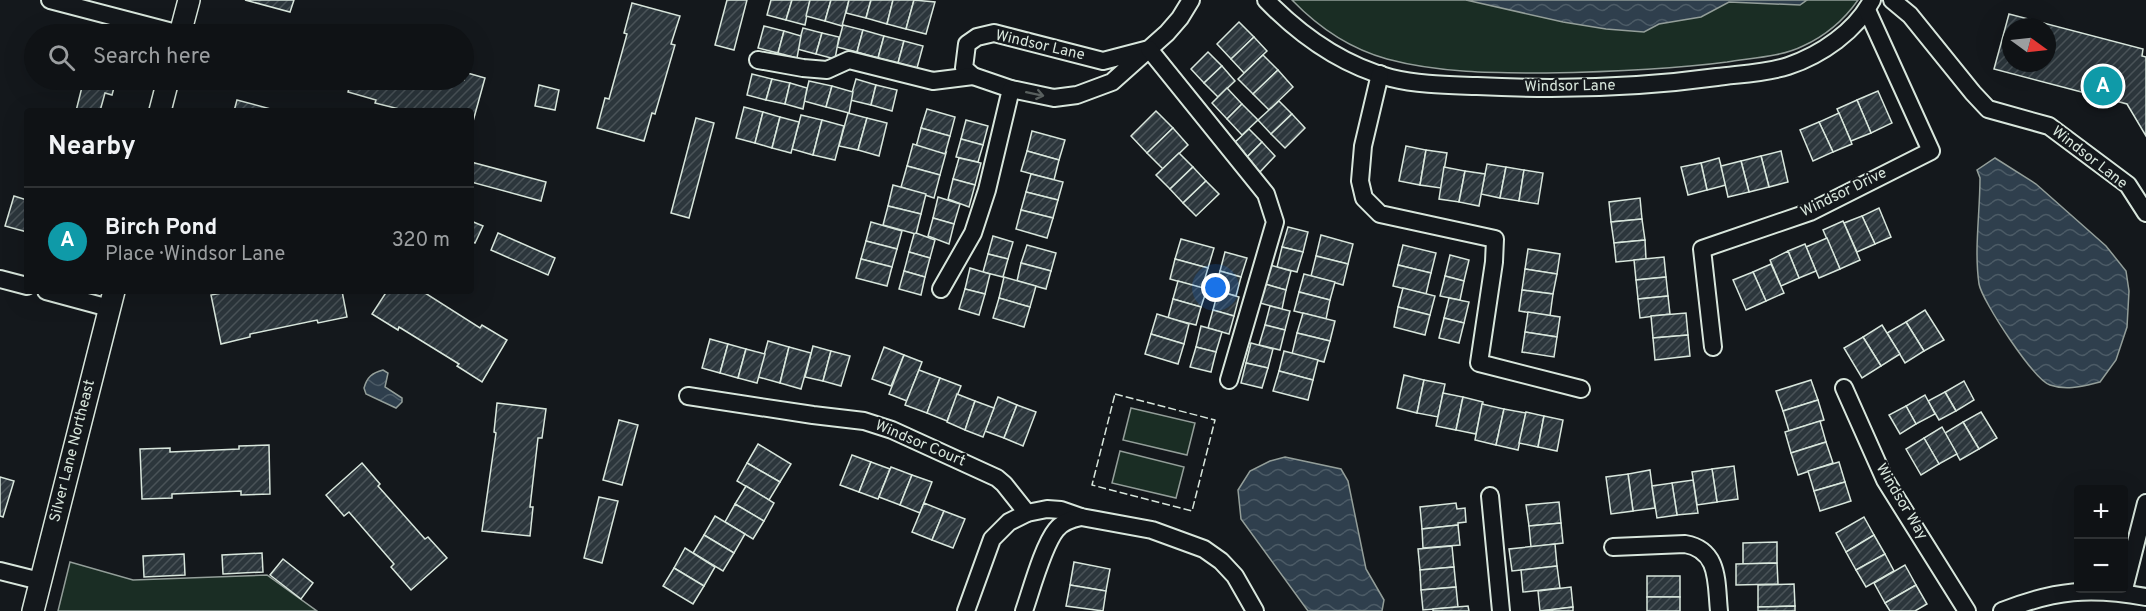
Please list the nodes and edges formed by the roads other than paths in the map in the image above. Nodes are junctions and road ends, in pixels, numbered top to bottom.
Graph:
1 (50, 0) edge
2 (189, 0) edge
3 (1191, 0) edge
4 (1266, 0) edge
5 (1892, 0) edge
6 (1869, 5) edge
7 (142, 24) edge
8 (183, 24) edge
9 (1149, 49) junction
10 (758, 60) dead end
11 (1380, 74) junction
12 (973, 76) junction
13 (1011, 89) junction
14 (165, 90) edge
15 (161, 108) edge
16 (2146, 213) edge
17 (0, 279) edge
18 (24, 285) edge
19 (941, 289) dead end
20 (70, 294) edge
21 (111, 299) edge
22 (1713, 347) dead end
23 (1229, 380) dead end
24 (1844, 388) dead end
25 (1581, 389) dead end
26 (688, 396) dead end
27 (1490, 496) dead end
28 (2146, 503) edge
29 (1027, 513) junction
30 (1081, 517) junction
31 (1613, 547) dead end
32 (0, 570) edge
33 (2128, 573) edge
34 (40, 581) junction
35 (2074, 591) edge
36 (2123, 593) edge
37 (2146, 597) edge
38 (33, 611) edge
39 (966, 611) edge
40 (1024, 611) edge
41 (1255, 611) edge
42 (1501, 611) edge
43 (1719, 611) edge
44 (1967, 611) edge
45 (2002, 611) edge

1 - 7 street
2 - 8 street
3 - 9 street
4 - 11 street, Windsor Lane
5 - 16 street, Windsor Lane
6 - 11 street, Windsor Lane
6 - 22 street, Windsor Drive
9 - 12 street, Windsor Lane
13 -> 9 street
9 - 23 street
10 - 12 street
11 - 25 street
12 - 13 street
13 - 19 street
14 - 15 street
17 - 18 street
20 - 21 street
21 - 34 street, Silver Lane Northeast
24 - 44 street, Windsor Way
26 - 29 street, Windsor Court
27 - 42 street
28 - 33 street
29 - 30 street
29 - 39 street
30 - 40 street
30 - 41 street
31 - 43 street
32 - 34 street
34 - 38 street, Silver Lane Northeast
35 - 45 street
36 - 37 street

